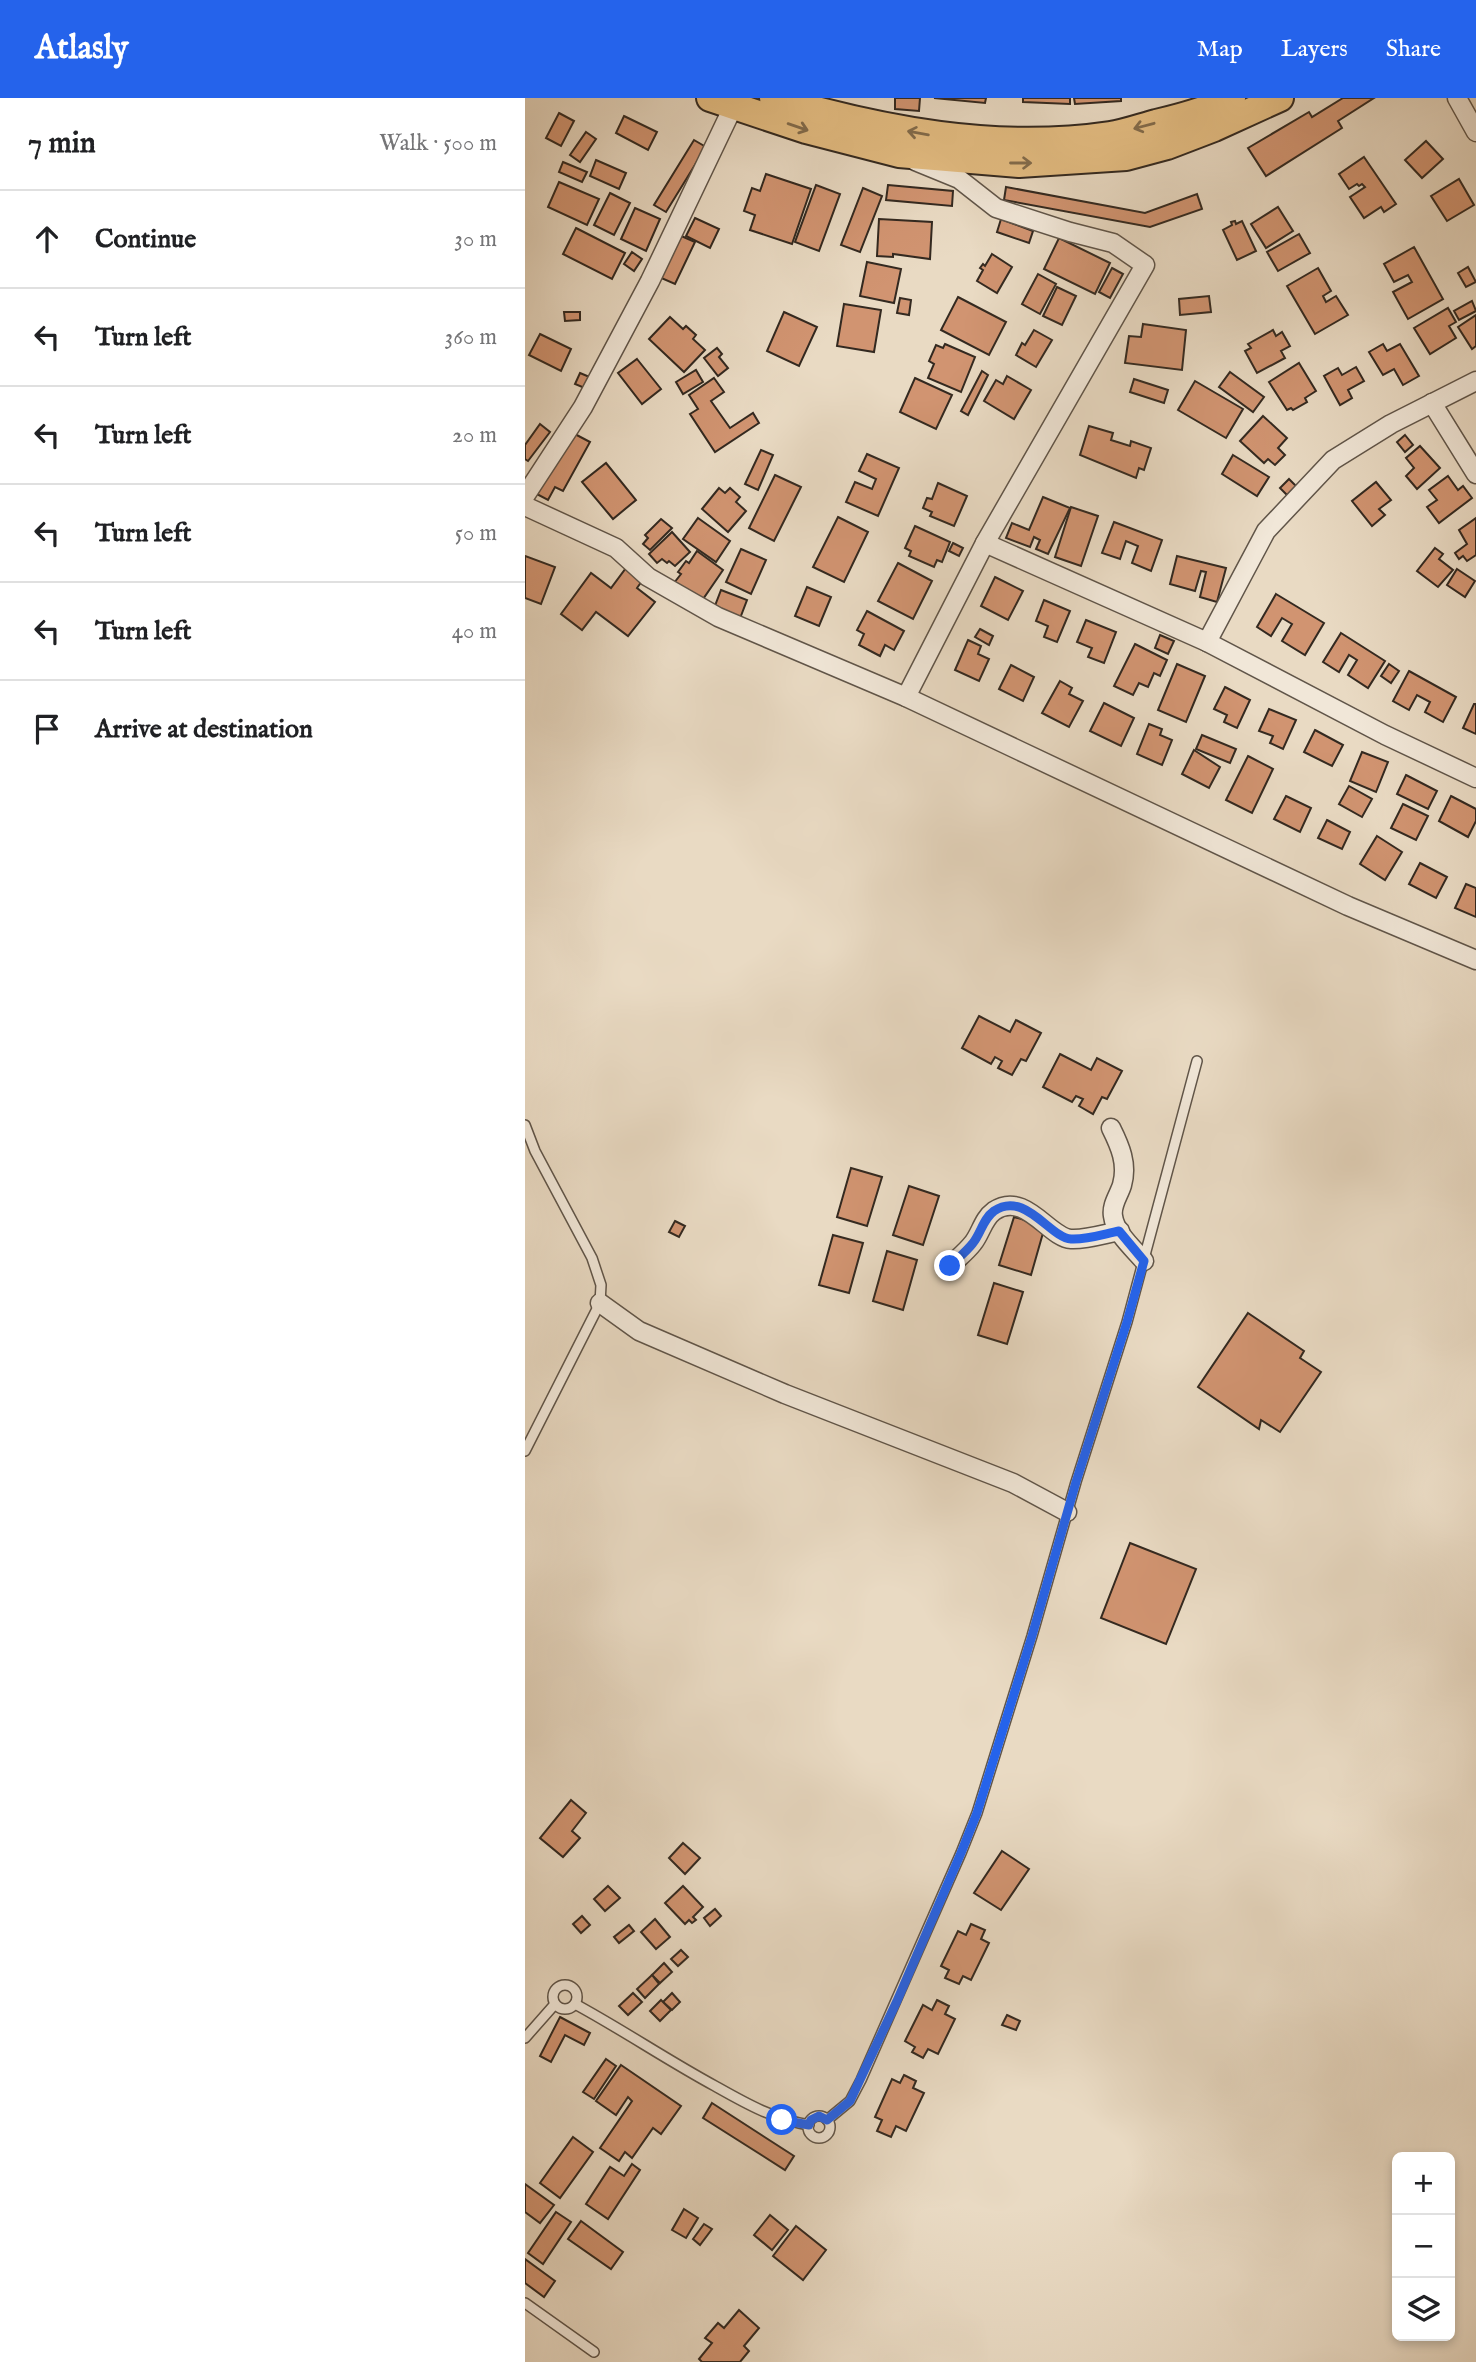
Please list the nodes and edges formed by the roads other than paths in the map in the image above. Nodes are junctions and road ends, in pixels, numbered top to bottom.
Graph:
1 (773, 98) edge
2 (1232, 98) edge
3 (1280, 98) edge
4 (1457, 98) edge
5 (722, 101) edge
6 (1476, 132) edge
7 (899, 154) junction
8 (1476, 381) edge
9 (1432, 403) junction
10 (1476, 474) edge
11 (525, 496) edge
12 (525, 506) edge
13 (985, 543) junction
14 (1207, 642) junction
15 (906, 697) junction
16 (1476, 778) edge
17 (1476, 960) edge
18 (1198, 1061) dead end
19 (525, 1125) edge
20 (1111, 1128) dead end
21 (1119, 1231) junction
22 (1144, 1261) junction
23 (950, 1266) dead end
24 (600, 1303) junction
25 (525, 1451) edge
26 (1067, 1512) junction
27 (555, 2004) junction
28 (575, 2004) junction
29 (525, 2038) edge
30 (827, 2120) junction
31 (809, 2125) junction
32 (525, 2303) edge
33 (594, 2353) dead end

2 -> 1 main road
7 -> 3 main road
4 - 6 street
5 -> 7 main road
5 - 11 street
7 - 13 street
8 - 9 street
9 - 10 street
9 - 14 street
12 - 15 street
13 - 14 street
13 - 15 street
14 - 16 street
15 - 17 street
18 - 22 lane
19 - 24 lane
20 - 21 street
21 - 22 street
21 - 23 street
22 - 26 lane
24 - 25 lane
24 - 26 street
26 - 30 lane
27 - 28 lane
27 - 28 lane
27 - 29 lane
28 - 31 lane
30 - 31 lane
30 - 31 lane
32 - 33 lane

